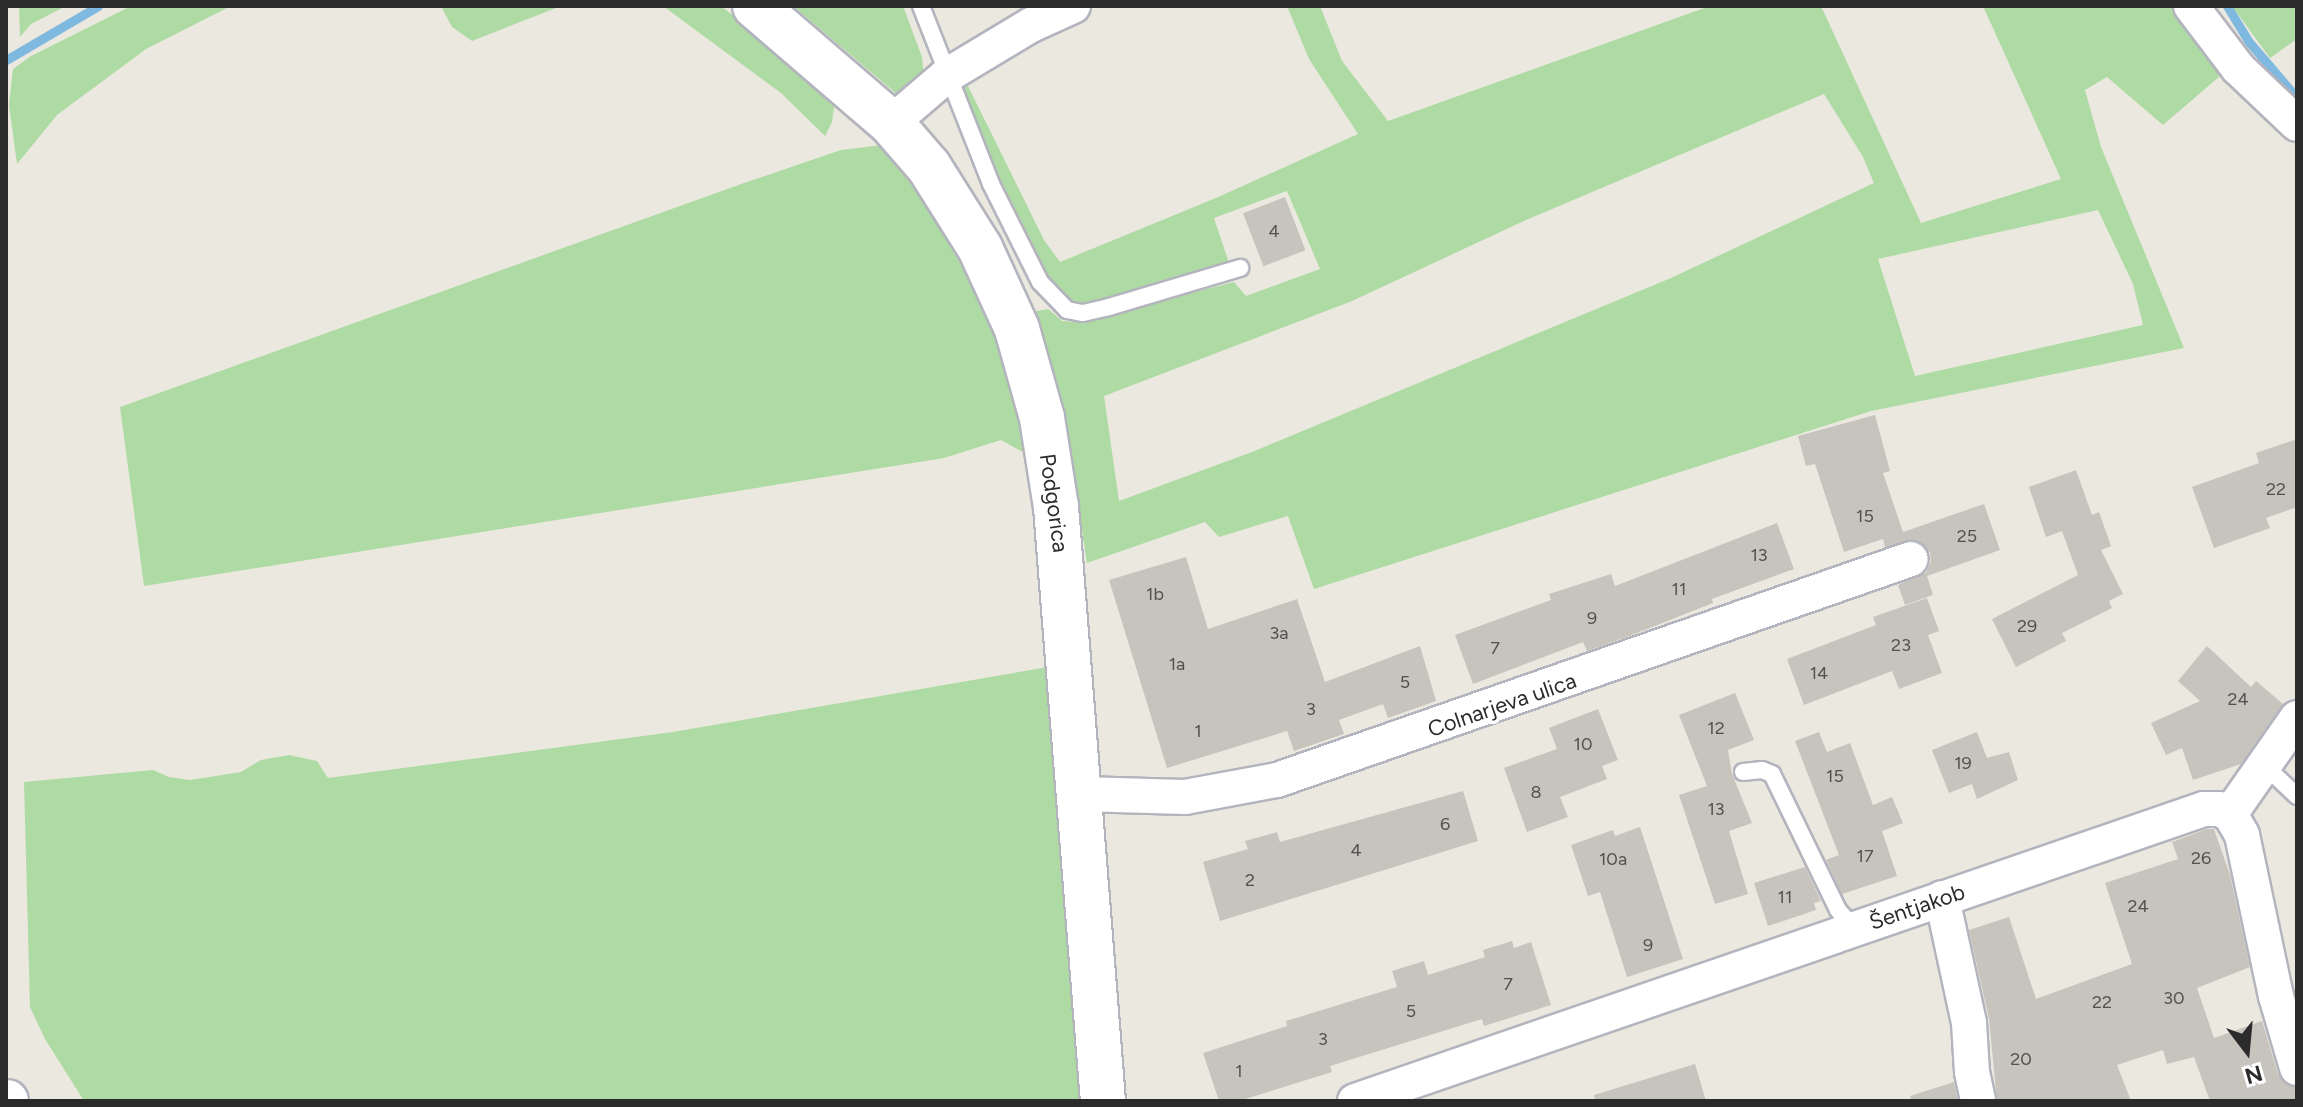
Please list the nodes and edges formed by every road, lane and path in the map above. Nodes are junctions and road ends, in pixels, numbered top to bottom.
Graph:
1 (755, 6) edge
2 (921, 6) edge
3 (1073, 6) edge
4 (2191, 6) edge
5 (946, 76) junction
6 (891, 123) junction
7 (2297, 124) edge
8 (1240, 268) dead end
9 (1911, 559) dead end
10 (2297, 718) edge
11 (2264, 765) junction
12 (1743, 772) dead end
13 (1081, 794) junction
14 (2297, 796) edge
15 (2230, 814) junction
16 (1942, 898) junction
17 (1855, 929) junction
18 (2297, 1068) edge
19 (1103, 1101) edge
20 (1355, 1101) edge
21 (1978, 1101) edge

1 - 6 main road, Podgorica
2 - 5 lane
3 - 5 street
4 - 7 street
5 - 6 street
5 - 8 lane
6 - 13 main road, Podgorica
9 - 13 street, Colnarjeva ulica
10 - 11 street
11 - 14 lane
11 - 15 street
12 - 17 lane
13 - 19 main road, Podgorica
15 - 16 street, Šentjakob
15 - 18 street
16 - 17 street, Šentjakob
16 - 21 street
17 - 20 street, Šentjakob

